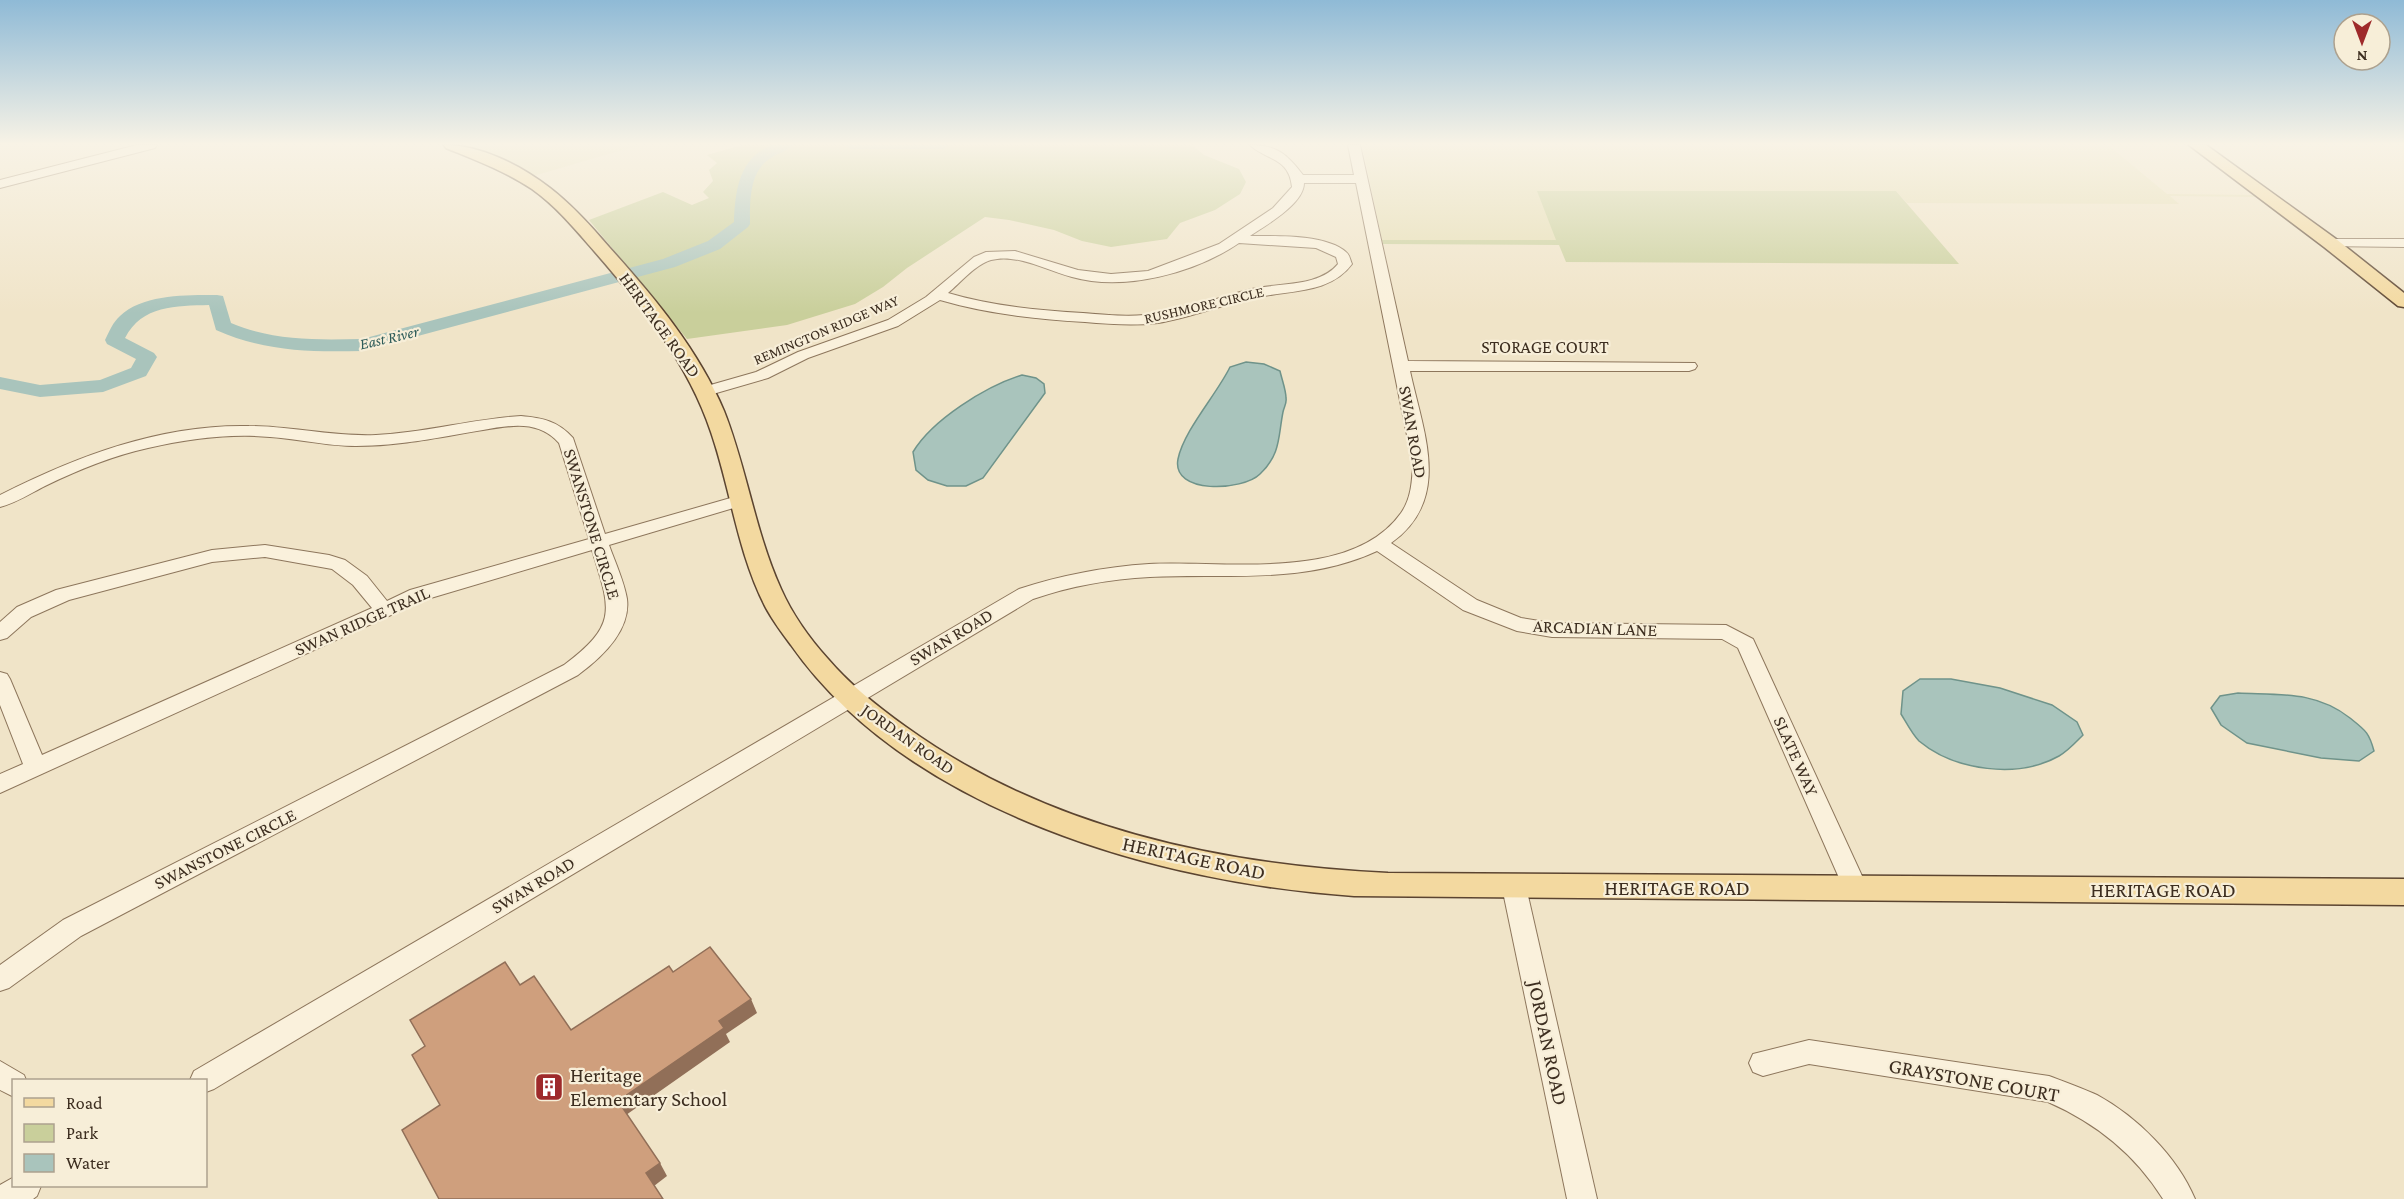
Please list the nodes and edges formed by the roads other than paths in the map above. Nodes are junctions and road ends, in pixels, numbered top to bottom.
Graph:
1 (555, 201) edge
2 (1288, 201) edge
3 (1366, 201) edge
4 (2273, 201) edge
5 (1236, 239) junction
6 (2330, 243) junction
7 (2404, 243) edge
8 (938, 295) junction
9 (2404, 302) edge
10 (1401, 366) junction
11 (1689, 366) dead end
12 (706, 391) junction
13 (741, 500) junction
14 (0, 502) edge
15 (598, 541) junction
16 (1378, 543) junction
17 (384, 610) junction
18 (1726, 632) joint
19 (0, 633) edge
20 (0, 679) edge
21 (850, 697) junction
22 (36, 768) junction
23 (968, 780) joint
24 (0, 784) edge
25 (1514, 886) junction
26 (1856, 889) junction
27 (2404, 892) edge
28 (0, 980) edge
29 (1763, 1063) dead end
30 (206, 1079) edge
31 (24, 1187) edge
32 (4, 1199) edge
33 (1582, 1199) edge
34 (2180, 1199) edge

1 - 12 main road, HERITAGE ROAD
2 - 5 street, REMINGTON RIDGE WAY
3 - 10 street, SWAN ROAD
4 - 6 main road
5 - 8 street, REMINGTON RIDGE WAY
5 - 8 street, RUSHMORE CIRCLE
6 - 7 street
6 - 9 main road
8 - 12 street, REMINGTON RIDGE WAY
10 - 11 street, STORAGE COURT
10 - 16 street, SWAN ROAD
12 - 13 main road, HERITAGE ROAD
13 - 15 street, SWAN RIDGE TRAIL
13 - 21 main road, HERITAGE ROAD
14 - 15 street, SWANSTONE CIRCLE
15 - 17 street, SWAN RIDGE TRAIL
15 - 28 street, SWANSTONE CIRCLE
16 - 18 street, ARCADIAN LANE
16 - 21 street, SWAN ROAD
17 - 19 street
17 - 22 street, SWAN RIDGE TRAIL
18 - 26 street, SLATE WAY
20 - 22 street
21 - 23 main road, JORDAN ROAD
21 - 30 street, SWAN ROAD
22 - 24 street, SWAN RIDGE TRAIL
23 - 25 main road, HERITAGE ROAD
25 - 26 main road, HERITAGE ROAD
25 - 33 street, JORDAN ROAD
26 - 27 main road, HERITAGE ROAD
29 - 34 street, GRAYSTONE COURT
31 - 32 street

